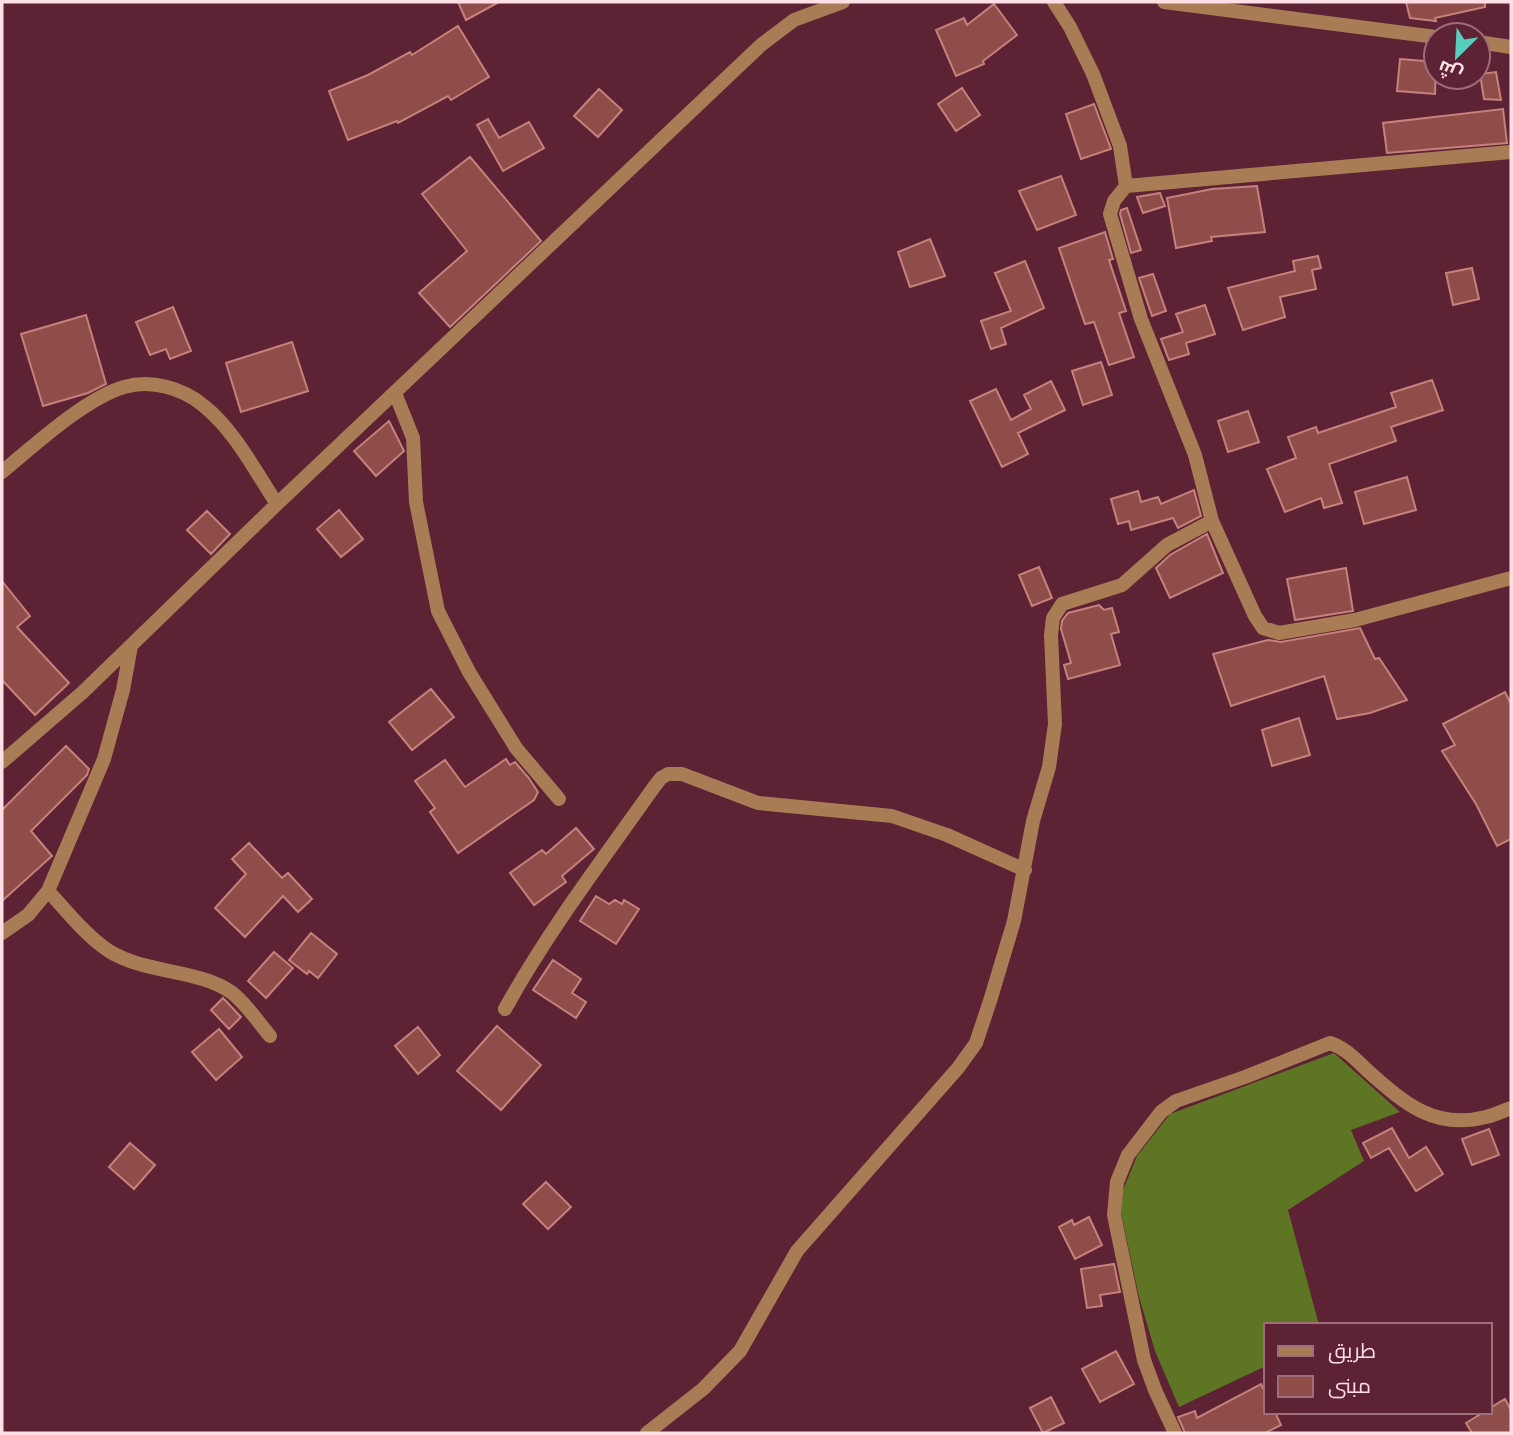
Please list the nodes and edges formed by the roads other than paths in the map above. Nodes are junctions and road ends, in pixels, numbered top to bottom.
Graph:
1 (843, 2) edge
2 (1054, 2) edge
3 (1164, 2) edge
4 (1422, 35) edge
5 (1492, 44) edge
6 (1511, 47) edge
7 (1511, 152) edge
8 (1126, 186) junction
9 (395, 393) junction
10 (2, 472) edge
11 (278, 504) junction
12 (1212, 521) junction
13 (1511, 578) edge
14 (131, 646) junction
15 (2, 762) edge
16 (559, 799) dead end
17 (1025, 870) junction
18 (48, 891) junction
19 (2, 933) edge
20 (505, 1009) dead end
21 (270, 1036) dead end
22 (1511, 1108) edge
23 (647, 1433) edge
24 (1175, 1433) edge

1 - 9 street
2 - 8 street
3 - 4 street
5 - 6 street
7 - 8 street
8 - 12 street
9 - 11 street
9 - 16 street
10 - 11 street
11 - 14 street
12 - 13 street
12 - 17 street
14 - 15 street
14 - 18 street
17 - 20 street
17 - 23 street
18 - 19 street
18 - 21 street
22 - 24 street

